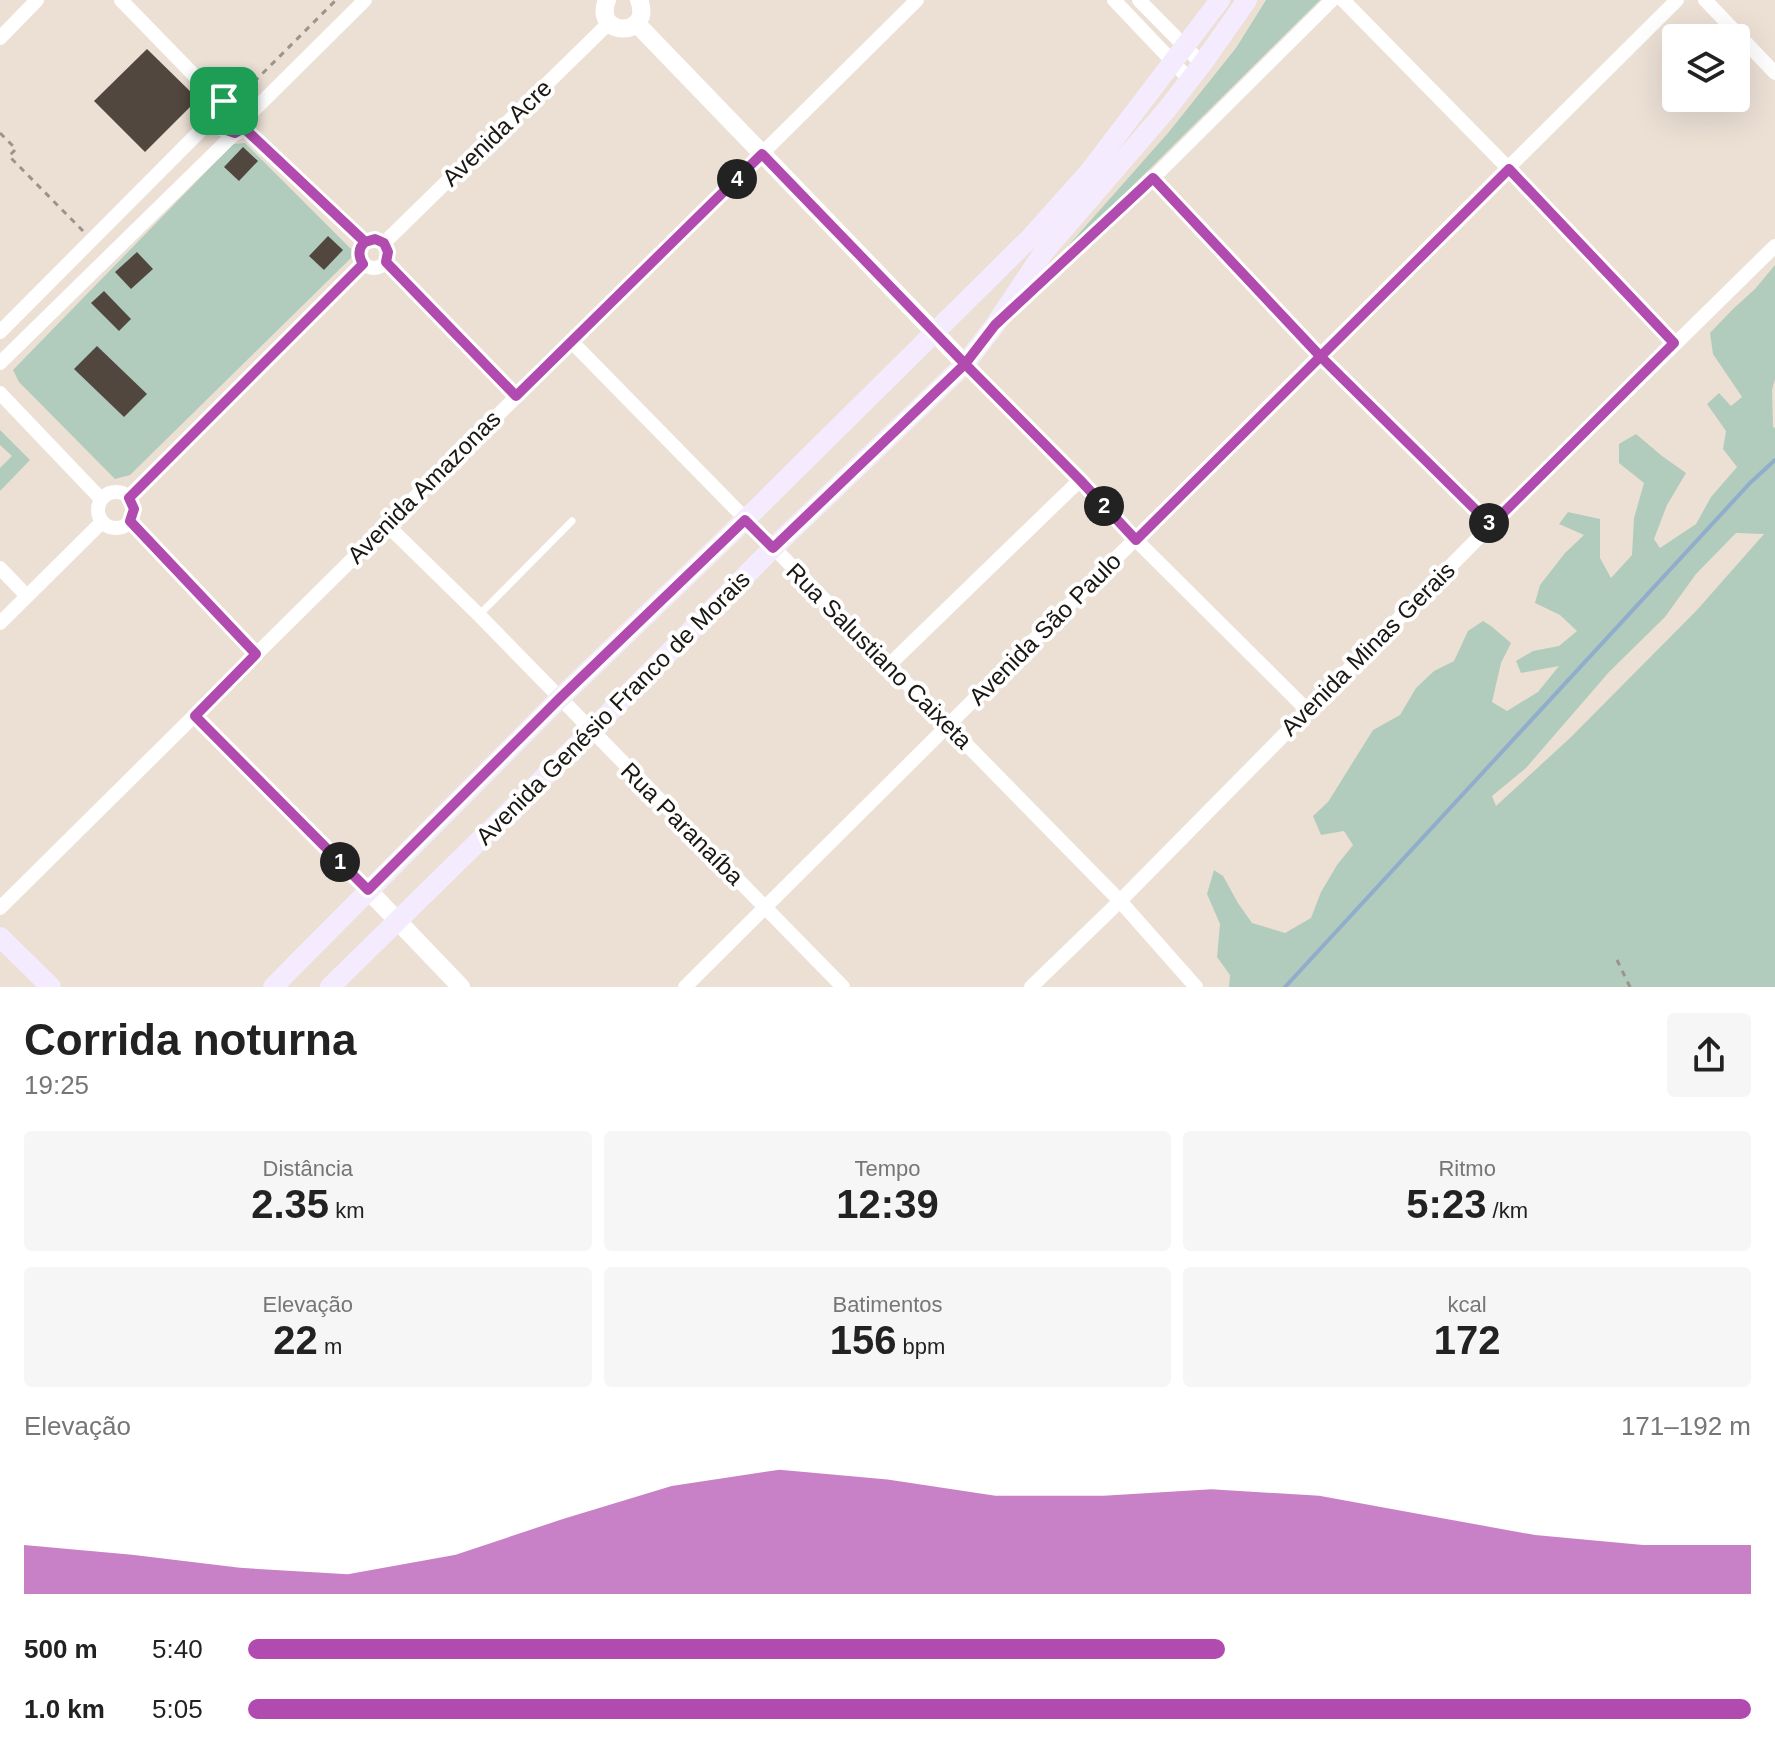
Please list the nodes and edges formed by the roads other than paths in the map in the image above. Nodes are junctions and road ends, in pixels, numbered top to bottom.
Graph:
1 (37, 0) edge
2 (121, 0) edge
3 (365, 0) edge
4 (607, 0) edge
5 (639, 0) edge
6 (917, 0) edge
7 (1114, 0) edge
8 (1139, 0) edge
9 (1220, 0) edge
10 (1247, 0) edge
11 (1332, 0) edge
12 (1343, 0) edge
13 (1677, 0) edge
14 (1705, 0) edge
15 (609, 23) junction
16 (637, 24) junction
17 (0, 38) edge
18 (1179, 55) junction
19 (1196, 72) junction
20 (1775, 73) edge
21 (219, 109) junction
22 (243, 125) junction
23 (762, 154) junction
24 (1509, 169) junction
25 (1153, 178) junction
26 (365, 242) junction
27 (384, 243) junction
28 (1775, 246) edge
29 (386, 262) junction
30 (363, 264) junction
31 (995, 325) junction
32 (934, 331) junction
33 (0, 332) edge
34 (572, 342) junction
35 (1674, 343) junction
36 (1320, 356) junction
37 (0, 363) edge
38 (965, 364) junction
39 (0, 393) edge
40 (516, 396) junction
41 (1080, 480) junction
42 (129, 498) junction
43 (101, 499) junction
44 (745, 520) junction
45 (130, 521) junction
46 (572, 521) dead end
47 (102, 522) junction
48 (387, 525) junction
49 (1491, 525) junction
50 (1136, 540) junction
51 (773, 548) junction
52 (0, 568) edge
53 (27, 596) junction
54 (479, 615) junction
55 (0, 623) edge
56 (256, 654) junction
57 (889, 665) junction
58 (560, 698) junction
59 (1307, 710) junction
60 (195, 716) junction
61 (948, 725) junction
62 (591, 731) junction
63 (368, 890) junction
64 (1120, 901) junction
65 (0, 908) edge
66 (765, 908) junction
67 (398, 921) junction
68 (0, 937) edge
69 (51, 987) edge
70 (273, 987) edge
71 (330, 987) edge
72 (461, 987) edge
73 (685, 987) edge
74 (843, 987) edge
75 (1031, 987) edge
76 (1196, 987) edge

1 - 17 street
2 - 21 street
3 - 22 street
4 - 15 street
5 - 16 street
6 - 23 street, Avenida Amazonas
7 - 18 street
8 - 18 street
9 - 18 main road, Avenida Genésio Franco de Morais
10 - 19 main road
11 - 25 street, Avenida Genésio Franco de Morais
12 - 24 street
13 - 24 street, Avenida São Paulo
14 - 20 street
15 - 16 street
15 - 27 street, Avenida Acre
16 - 23 street
18 - 19 street
18 - 32 main road, Avenida Genésio Franco de Morais
19 - 31 main road
21 - 22 street
21 - 22 street
21 - 33 street
22 - 26 street
22 - 37 street
23 - 32 street
23 - 34 street, Avenida Amazonas
24 - 35 street
24 - 36 street, Avenida São Paulo
25 - 31 street, Avenida Genésio Franco de Morais
25 - 36 street
26 - 27 street
26 - 30 street
27 - 29 street
28 - 35 street, Avenida Minas Gerais
29 - 30 street
29 - 40 street
30 - 42 street
31 - 38 main road, Avenida Genésio Franco de Morais
32 - 38 street
32 - 44 main road, Avenida Genésio Franco de Morais
34 - 40 street, Avenida Amazonas
34 - 44 street, Rua Salustiano Caixeta
35 - 49 street, Avenida Minas Gerais
36 - 49 street
36 - 50 street, Avenida São Paulo
38 - 41 street
38 - 51 main road, Avenida Genésio Franco de Morais
39 - 43 street
40 - 48 street, Avenida Amazonas
41 - 50 street
41 - 57 street
42 - 43 street
42 - 45 street
43 - 47 street
44 - 51 street, Rua Salustiano Caixeta
44 - 58 main road, Avenida Genésio Franco de Morais
45 - 47 street
45 - 56 street
46 - 54 lane
47 - 53 street
48 - 54 street, Rua Paranaíba
48 - 56 street, Avenida Amazonas
49 - 59 street, Avenida Minas Gerais
50 - 59 street
50 - 61 street, Avenida São Paulo
51 - 57 street, Rua Salustiano Caixeta
51 - 62 main road, Avenida Genésio Franco de Morais
52 - 53 street
53 - 55 street
54 - 58 street, Rua Paranaíba
56 - 60 street, Avenida Amazonas
57 - 61 street, Rua Salustiano Caixeta
58 - 62 street, Rua Paranaíba
58 - 63 main road, Avenida Genésio Franco de Morais
59 - 64 street, Avenida Minas Gerais
60 - 63 street
60 - 65 street, Avenida Amazonas
61 - 64 street, Rua Salustiano Caixeta
61 - 66 street, Avenida São Paulo
62 - 66 street, Rua Paranaíba
62 - 67 main road, Avenida Genésio Franco de Morais
63 - 67 street
63 - 70 main road, Avenida Genésio Franco de Morais
64 - 75 street, Avenida Minas Gerais
64 - 76 street, Rua Salustiano Caixeta
66 - 73 street, Avenida São Paulo
66 - 74 street, Rua Paranaíba
67 - 71 main road, Avenida Genésio Franco de Morais
67 - 72 street
68 - 69 main road

